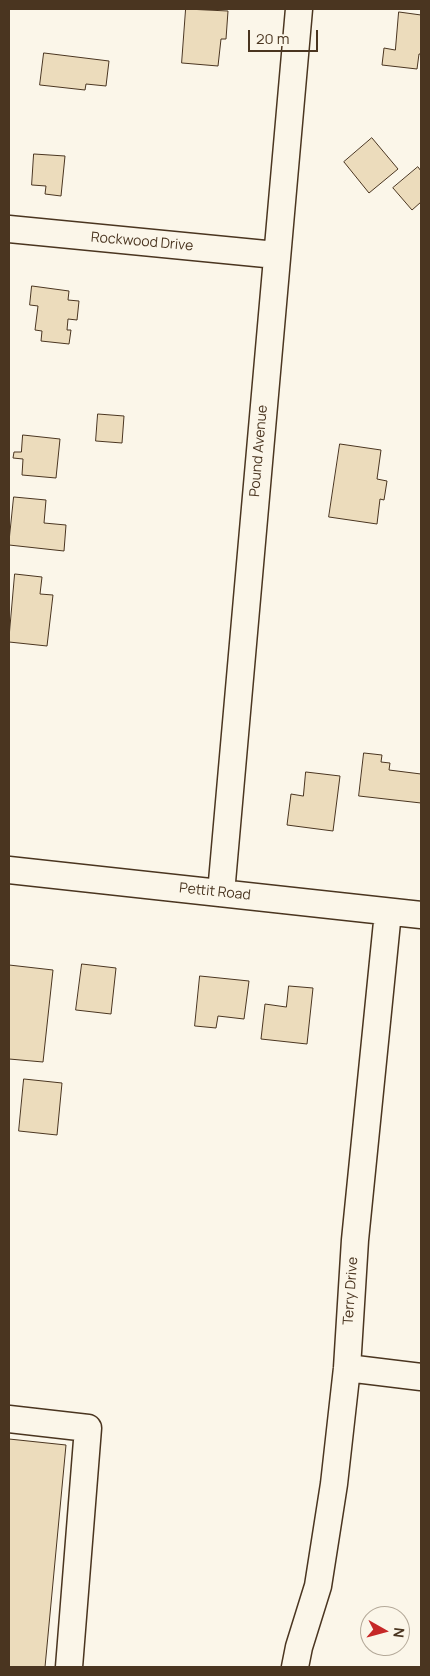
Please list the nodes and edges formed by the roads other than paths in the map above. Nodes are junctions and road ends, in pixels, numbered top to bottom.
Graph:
1 (299, 9) edge
2 (9, 229) edge
3 (276, 255) junction
4 (9, 870) edge
5 (222, 893) junction
6 (388, 912) junction
7 (421, 915) edge
8 (346, 1368) junction
9 (421, 1377) edge
10 (9, 1419) edge
11 (69, 1667) edge
12 (295, 1667) edge

1 - 3 street, Pound Avenue
2 - 3 street, Rockwood Drive
3 - 5 street, Pound Avenue
4 - 5 street, Pettit Road
5 - 6 street, Pettit Road
6 - 7 street, Pettit Road
6 - 8 street, Terry Drive
8 - 9 street
8 - 12 street, Terry Drive
10 - 11 street

